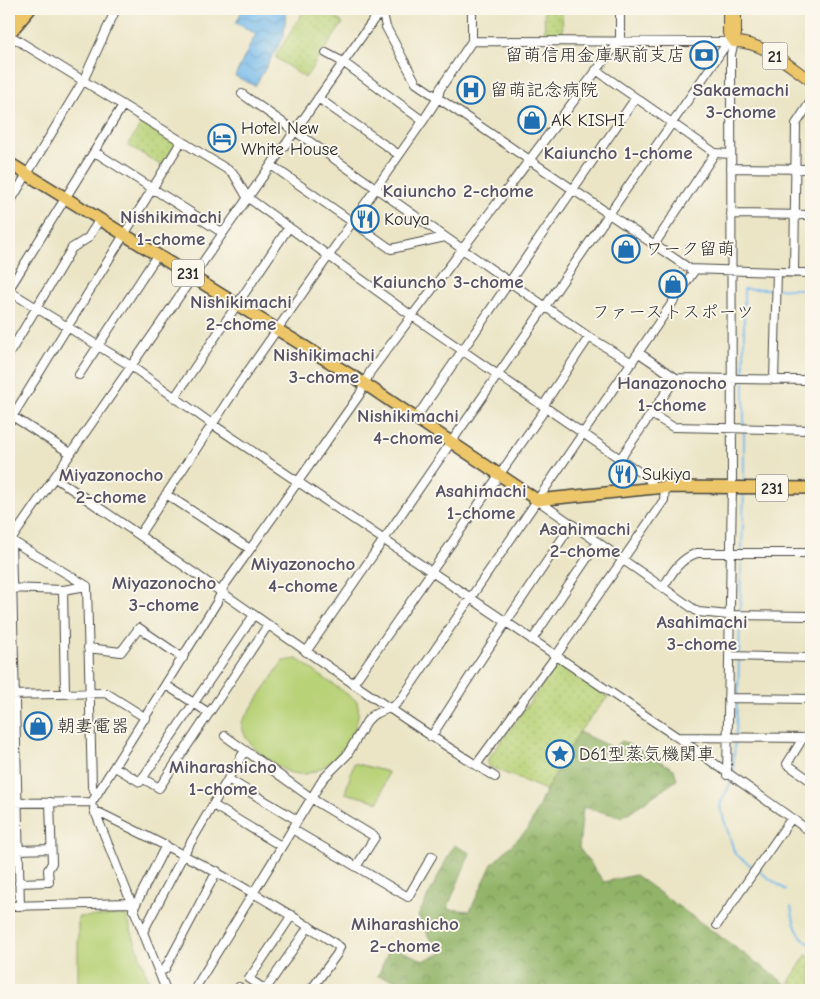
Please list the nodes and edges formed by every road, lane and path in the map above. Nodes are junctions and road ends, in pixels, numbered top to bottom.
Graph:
1 (18, 9) edge
2 (30, 9) edge
3 (116, 9) edge
4 (472, 9) edge
5 (620, 9) edge
6 (728, 9) edge
7 (736, 9) edge
8 (382, 11) edge
9 (9, 19) edge
10 (9, 35) edge
11 (472, 41) junction
12 (620, 42) junction
13 (730, 42) junction
14 (326, 53) dead end
15 (343, 62) junction
16 (596, 70) junction
17 (83, 81) junction
18 (811, 81) edge
19 (242, 94) dead end
20 (318, 98) junction
21 (438, 98) junction
22 (635, 99) junction
23 (811, 102) edge
24 (123, 106) junction
25 (423, 121) junction
26 (670, 123) junction
27 (294, 131) junction
28 (181, 142) junction
29 (95, 152) junction
30 (715, 153) junction
31 (731, 154) junction
32 (399, 155) junction
33 (530, 159) junction
34 (9, 163) edge
35 (271, 165) junction
36 (731, 168) junction
37 (795, 169) junction
38 (811, 169) edge
39 (27, 174) junction
40 (152, 187) junction
41 (376, 188) junction
42 (574, 190) junction
43 (247, 197) junction
44 (66, 198) junction
45 (9, 204) edge
46 (609, 214) junction
47 (731, 214) junction
48 (794, 215) junction
49 (811, 215) edge
50 (100, 219) junction
51 (352, 222) junction
52 (288, 227) junction
53 (222, 233) junction
54 (124, 234) junction
55 (445, 237) junction
56 (654, 245) junction
57 (462, 249) junction
58 (158, 254) junction
59 (328, 256) junction
60 (694, 271) junction
61 (731, 272) junction
62 (777, 272) junction
63 (794, 273) junction
64 (811, 273) edge
65 (193, 276) junction
66 (511, 282) junction
67 (9, 290) edge
68 (238, 305) junction
69 (545, 306) junction
70 (37, 309) junction
71 (412, 316) junction
72 (67, 328) junction
73 (277, 329) junction
74 (589, 337) junction
75 (97, 345) junction
76 (463, 351) junction
77 (639, 353) junction
78 (9, 354) edge
79 (632, 363) junction
80 (131, 366) junction
81 (79, 375) dead end
82 (498, 375) junction
83 (676, 378) junction
84 (732, 379) junction
85 (774, 380) junction
86 (811, 380) edge
87 (366, 384) junction
88 (175, 397) junction
89 (544, 407) junction
90 (651, 414) junction
91 (10, 418) edge
92 (416, 418) junction
93 (212, 424) junction
94 (732, 429) junction
95 (811, 430) edge
96 (582, 433) junction
97 (452, 442) junction
98 (70, 453) junction
99 (620, 459) junction
100 (499, 474) junction
101 (55, 478) junction
102 (298, 481) junction
103 (660, 488) junction
104 (732, 488) junction
105 (811, 488) edge
106 (166, 494) junction
107 (537, 500) junction
108 (572, 524) junction
109 (140, 534) junction
110 (10, 539) edge
111 (385, 539) junction
112 (598, 542) junction
113 (250, 549) junction
114 (730, 552) junction
115 (811, 553) edge
116 (621, 559) junction
117 (432, 571) junction
118 (87, 586) junction
119 (664, 586) junction
120 (10, 588) edge
121 (63, 590) junction
122 (221, 592) junction
123 (470, 597) junction
124 (254, 615) junction
125 (729, 615) junction
126 (811, 616) edge
127 (506, 621) junction
128 (268, 625) junction
129 (532, 640) junction
130 (88, 648) junction
131 (306, 652) junction
132 (556, 656) junction
133 (729, 656) junction
134 (182, 658) junction
135 (811, 658) edge
136 (353, 684) junction
137 (166, 685) junction
138 (89, 692) junction
139 (65, 693) junction
140 (12, 695) edge
141 (728, 698) junction
142 (811, 699) edge
143 (194, 703) junction
144 (387, 708) junction
145 (209, 713) junction
146 (146, 718) junction
147 (225, 736) dead end
148 (431, 736) junction
149 (677, 737) junction
150 (727, 738) junction
151 (807, 738) edge
152 (245, 750) junction
153 (476, 765) junction
154 (115, 768) junction
155 (727, 775) junction
156 (495, 777) dead end
157 (142, 778) junction
158 (228, 779) junction
159 (811, 781) edge
160 (311, 796) junction
161 (95, 798) junction
162 (50, 802) junction
163 (13, 803) edge
164 (213, 805) junction
165 (95, 814) junction
166 (791, 819) junction
167 (298, 820) junction
168 (292, 829) junction
169 (811, 832) edge
170 (166, 846) junction
171 (281, 846) junction
172 (51, 849) junction
173 (18, 850) junction
174 (184, 854) junction
175 (432, 856) dead end
176 (356, 867) junction
177 (217, 871) junction
178 (19, 883) junction
179 (255, 892) junction
180 (9, 906) edge
181 (20, 906) junction
182 (132, 906) junction
183 (292, 915) junction
184 (718, 924) dead end
185 (309, 926) junction
186 (143, 932) junction
187 (159, 972) junction
188 (166, 990) edge
189 (194, 990) edge
190 (266, 990) edge
191 (312, 990) edge

1 - 9 highway
2 - 10 highway
3 - 17 street
4 - 11 street
5 - 12 street
6 - 13 main road
7 - 13 main road
8 - 15 street
8 - 21 street
10 - 17 street
11 - 12 street
11 - 21 street
12 - 13 street
12 - 16 street
13 - 18 main road, 21
13 - 26 street
13 - 31 street
14 - 15 street
15 - 20 street
15 - 25 street
16 - 22 street
16 - 33 street
17 - 24 street
17 - 39 street
19 - 27 street
20 - 27 street
20 - 32 street
21 - 25 street
21 - 33 street
22 - 26 street
22 - 42 street
23 - 37 street
24 - 28 street
24 - 29 street
25 - 32 street
26 - 30 street
26 - 46 street
27 - 35 street
27 - 41 street
28 - 40 street
28 - 43 street
29 - 40 street
29 - 44 street
30 - 31 street
30 - 56 street
31 - 36 street
32 - 41 street
33 - 42 street
33 - 57 street
34 - 39 highway, 231
35 - 43 street
35 - 51 street
36 - 37 street
36 - 47 street
37 - 38 street
37 - 48 street
39 - 44 highway, 231
39 - 45 street
40 - 53 street
40 - 54 street
41 - 51 street
41 - 55 street
42 - 46 street
42 - 66 street
43 - 52 street
43 - 53 street
44 - 50 highway, 231
44 - 67 street
46 - 56 street
46 - 69 street
47 - 48 street
47 - 61 street
48 - 49 street
48 - 63 street
50 - 54 highway, 231
50 - 70 street
51 - 55 street
51 - 59 street
52 - 59 street
52 - 68 street
53 - 65 street
54 - 58 highway, 231
54 - 72 street
55 - 57 street
56 - 60 street
57 - 66 street
57 - 71 street
58 - 65 highway, 231
58 - 75 street
59 - 71 street
59 - 73 street
60 - 61 street
60 - 77 street
61 - 62 street
61 - 84 street
62 - 63 street
62 - 85 street
63 - 64 street
65 - 68 highway, 231
65 - 80 street
66 - 69 street
66 - 76 street
67 - 70 street
68 - 73 highway, 231
68 - 88 street
69 - 74 street
69 - 82 street
70 - 72 street
70 - 78 street
71 - 76 street
71 - 87 street
72 - 75 street
72 - 91 street
73 - 87 highway, 231
73 - 93 street
74 - 79 street
74 - 89 street
75 - 80 street
75 - 81 street
76 - 82 street
76 - 92 street
77 - 79 street
77 - 83 street
79 - 96 street
80 - 88 street
80 - 98 street
82 - 89 street
82 - 97 street
83 - 84 street
83 - 90 street
84 - 85 street
84 - 94 street
85 - 86 street
87 - 92 highway, 231
87 - 102 street
88 - 93 street
89 - 96 street
89 - 100 street
90 - 94 street
90 - 99 street
91 - 98 street
92 - 97 highway, 231
93 - 102 street
93 - 106 street
94 - 95 street
94 - 104 street
96 - 99 street
96 - 107 street
97 - 100 highway, 231
97 - 111 street
98 - 101 street
99 - 103 street
100 - 107 highway, 231
100 - 117 street
101 - 109 street
101 - 110 street
102 - 111 street
102 - 113 street
103 - 104 highway, 231
103 - 107 highway, 231
103 - 116 street
104 - 105 highway, 231
104 - 114 street
106 - 109 street
106 - 113 street
107 - 108 street
107 - 123 street
108 - 112 street
108 - 127 street
109 - 122 street
110 - 118 street
110 - 120 street
111 - 117 street
111 - 131 street
112 - 116 street
112 - 129 street
113 - 122 street
114 - 115 street
114 - 119 street
114 - 125 street
116 - 119 street
116 - 132 street
117 - 123 street
117 - 136 street
118 - 121 street
118 - 130 street
119 - 125 street
120 - 121 street
120 - 140 street
121 - 139 street
122 - 124 street
122 - 134 street
123 - 127 street
123 - 144 street
124 - 128 street
124 - 143 street
125 - 126 street
125 - 133 street
127 - 129 street
127 - 148 street
128 - 131 street
128 - 145 street
129 - 132 street
130 - 134 street
130 - 138 street
131 - 136 street
132 - 149 street
132 - 153 street
133 - 135 street
133 - 141 street
134 - 137 street
136 - 144 street
137 - 143 street
137 - 146 street
138 - 139 street
138 - 146 street
138 - 161 street
139 - 140 street
140 - 163 street
141 - 142 street
141 - 150 street
143 - 145 street
143 - 157 street
144 - 148 street
144 - 160 street
145 - 157 street
146 - 154 street
147 - 152 street
148 - 153 street
149 - 150 street
149 - 155 street
150 - 151 street
150 - 155 street
151 - 159 street
152 - 158 street
152 - 160 street
153 - 156 street
154 - 157 street
154 - 161 street
155 - 166 street
158 - 164 street
158 - 167 street
160 - 167 street
160 - 176 street
161 - 162 street
161 - 165 street
162 - 163 street
162 - 172 street
163 - 173 street
164 - 171 street
164 - 174 street
165 - 170 street
165 - 182 street
166 - 169 street
166 - 184 street
167 - 168 street
168 - 171 street
168 - 176 street
170 - 174 street
170 - 182 street
171 - 179 street
172 - 173 street
172 - 178 street
173 - 178 street
174 - 177 street
174 - 186 street
175 - 176 street
177 - 179 street
177 - 187 street
178 - 181 street
179 - 183 street
179 - 189 street
180 - 181 street
181 - 182 street
182 - 186 street
183 - 185 street
183 - 190 street
185 - 190 street
185 - 191 street
186 - 187 street
187 - 188 street

